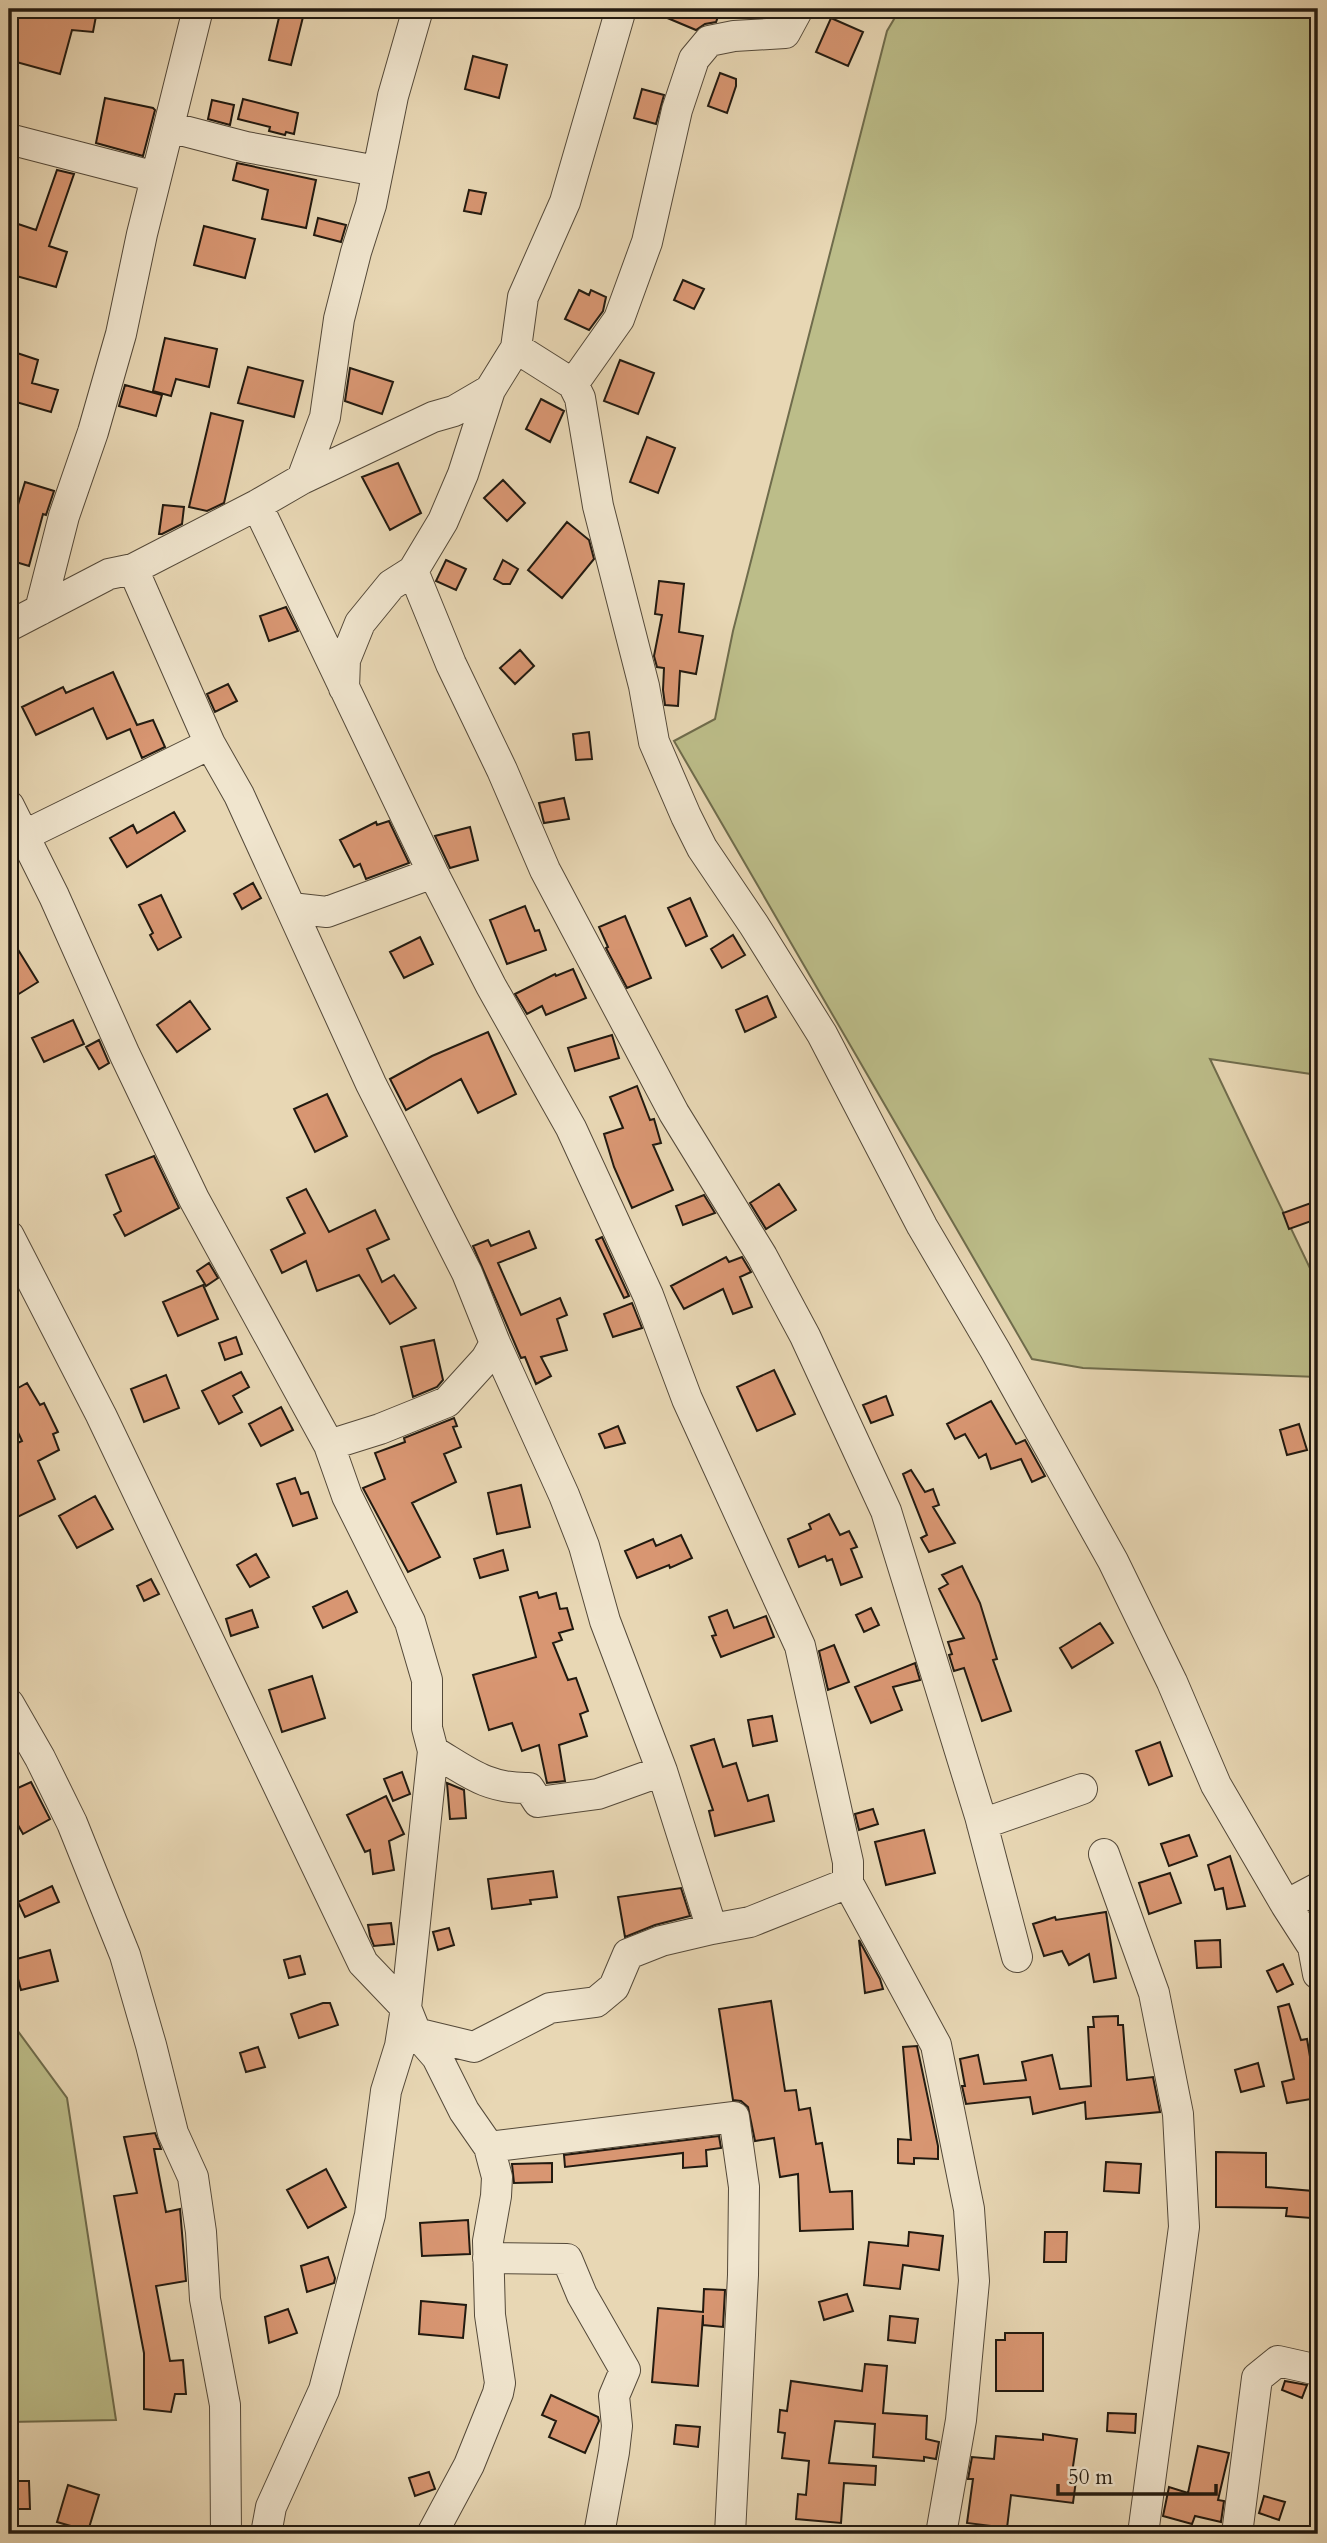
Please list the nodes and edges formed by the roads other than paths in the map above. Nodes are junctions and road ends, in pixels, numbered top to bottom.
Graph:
1 (198, 9) edge
2 (418, 9) edge
3 (621, 9) edge
4 (798, 9) edge
5 (169, 127) junction
6 (9, 139) edge
7 (377, 171) junction
8 (156, 177) junction
9 (516, 348) junction
10 (573, 384) junction
11 (490, 390) junction
12 (302, 479) junction
13 (257, 505) junction
14 (132, 569) junction
15 (413, 571) junction
16 (40, 610) junction
17 (9, 626) edge
18 (344, 688) junction
19 (210, 744) junction
20 (9, 806) edge
21 (23, 836) junction
22 (433, 873) junction
23 (291, 908) junction
24 (9, 1236) edge
25 (495, 1343) junction
26 (329, 1445) junction
27 (9, 1704) edge
28 (433, 1751) junction
29 (662, 1771) junction
30 (1082, 1789) dead end
31 (982, 1824) junction
32 (1104, 1854) dead end
33 (848, 1883) junction
34 (1318, 1888) edge
35 (1286, 1905) junction
36 (712, 1928) junction
37 (1017, 1957) dead end
38 (1318, 1974) edge
39 (411, 2020) junction
40 (489, 2147) junction
41 (488, 2258) junction
42 (1318, 2370) edge
43 (226, 2534) edge
44 (266, 2534) edge
45 (432, 2534) edge
46 (599, 2534) edge
47 (730, 2534) edge
48 (941, 2534) edge
49 (1143, 2534) edge
50 (1237, 2534) edge

1 - 5 street
2 - 7 street
3 - 9 street
4 - 10 street
5 - 7 street
5 - 8 street
6 - 8 street
7 - 12 street
8 - 16 street
9 - 10 street
9 - 11 street
10 - 35 street
11 - 12 street
11 - 15 street
12 - 13 street
13 - 14 street
13 - 18 street
14 - 16 street
14 - 19 street
15 - 18 street
15 - 31 street
16 - 17 street
18 - 22 street
19 - 21 street
19 - 23 street
20 - 21 street
21 - 26 street
22 - 23 street
22 - 33 street
23 - 25 street
24 - 39 street
25 - 26 street
25 - 29 street
26 - 28 street
27 - 43 street
28 - 29 street
28 - 39 street
29 - 36 street
30 - 31 street
31 - 37 street
32 - 49 street
33 - 36 street
33 - 48 street
34 - 35 street
35 - 38 street
36 - 39 street
39 - 40 street
39 - 44 street
40 - 41 street
40 - 47 street
41 - 45 street
41 - 46 street
42 - 50 street

